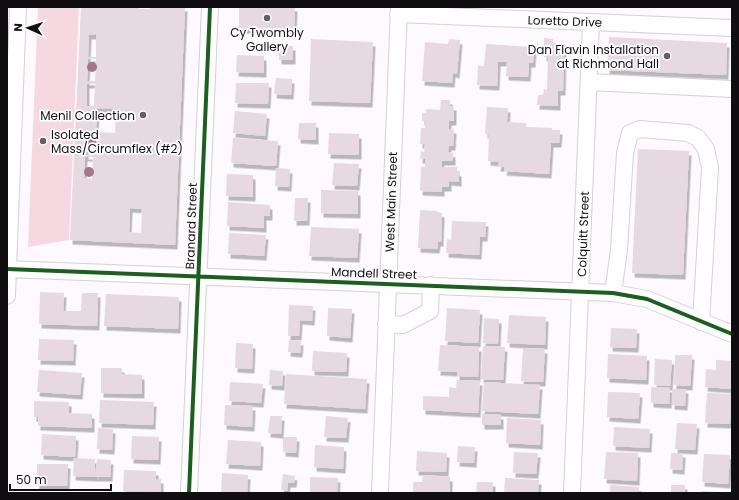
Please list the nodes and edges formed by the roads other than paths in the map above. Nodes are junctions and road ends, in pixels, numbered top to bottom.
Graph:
1 (18, 7) edge
2 (210, 7) edge
3 (399, 10) edge
4 (591, 22) junction
5 (732, 28) edge
6 (589, 82) junction
7 (732, 89) edge
8 (8, 269) edge
9 (198, 276) junction
10 (388, 284) junction
11 (431, 286) junction
12 (580, 291) junction
13 (613, 293) junction
14 (7, 296) edge
15 (701, 322) junction
16 (386, 324) junction
17 (732, 334) edge
18 (189, 493) edge
19 (380, 493) edge
20 (572, 493) edge

1 - 8 street
2 - 9 street, Branard Street
3 - 4 street, Loretto Drive
3 - 10 street, West Main Street
4 - 5 street, Loretto Drive
4 - 6 street, Colquitt Street
6 - 7 street
6 - 12 street, Colquitt Street
8 - 9 street, Mandell Street
8 - 14 street
9 - 10 street, Mandell Street
9 - 18 street, Branard Street
10 - 11 street, Mandell Street
10 - 16 street, West Main Street
11 - 12 street, Mandell Street
11 - 16 street
12 - 13 street, Mandell Street
12 - 20 street, Colquitt Street
13 - 15 street, Mandell Street
13 - 15 street
15 - 17 street, Mandell Street
16 - 19 street, West Main Street

